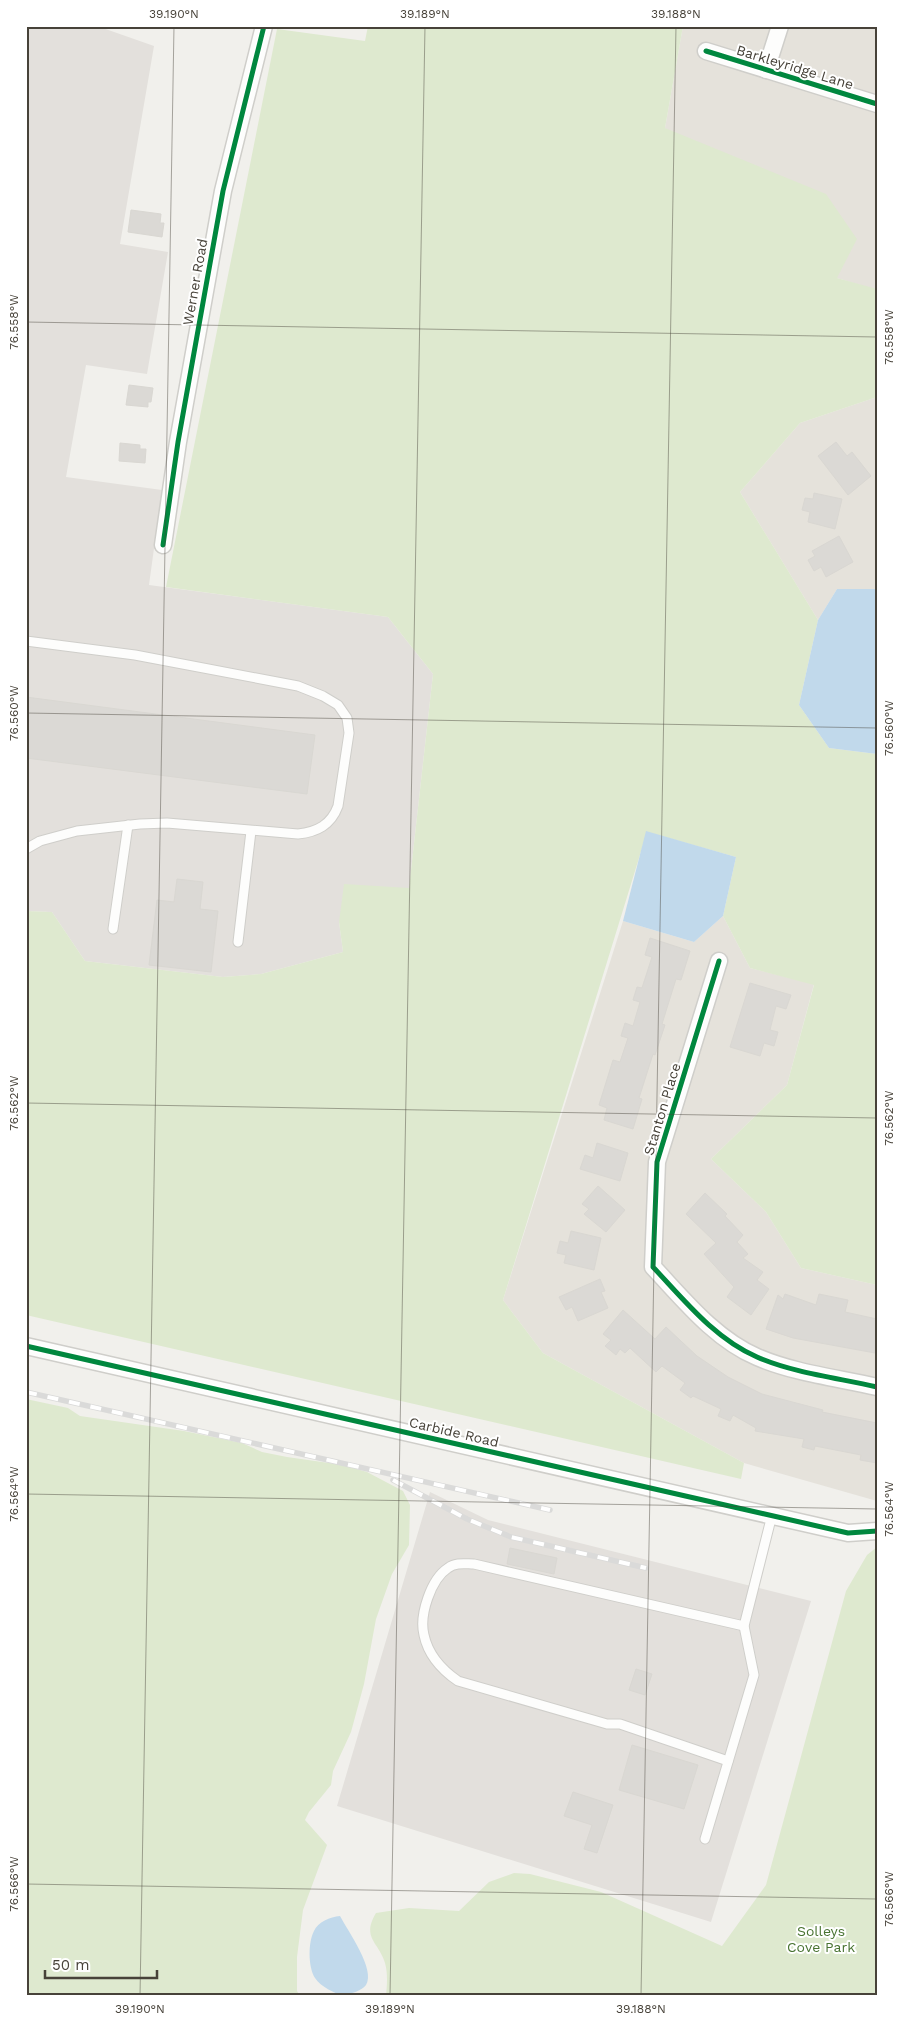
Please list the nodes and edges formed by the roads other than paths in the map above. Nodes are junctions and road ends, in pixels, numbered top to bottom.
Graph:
1 (264, 26) edge
2 (780, 26) edge
3 (706, 51) dead end
4 (766, 70) junction
5 (877, 104) edge
6 (162, 545) dead end
7 (26, 641) edge
8 (128, 825) junction
9 (251, 831) junction
10 (26, 849) edge
11 (113, 929) dead end
12 (238, 942) dead end
13 (719, 961) dead end
14 (26, 1346) edge
15 (877, 1387) edge
16 (772, 1515) junction
17 (877, 1531) edge
18 (744, 1626) junction
19 (728, 1761) junction
20 (704, 1839) dead end

1 - 6 street, Werner Road
2 - 4 street
3 - 4 street, Barkleyridge Lane
4 - 5 street, Barkleyridge Lane
7 - 9 lane
8 - 9 lane
8 - 10 lane
8 - 11 lane
9 - 12 lane
13 - 15 street, Stanton Place
14 - 16 street, Carbide Road
16 - 17 street, Carbide Road
16 - 18 lane
18 - 19 lane
18 - 19 lane
19 - 20 lane

